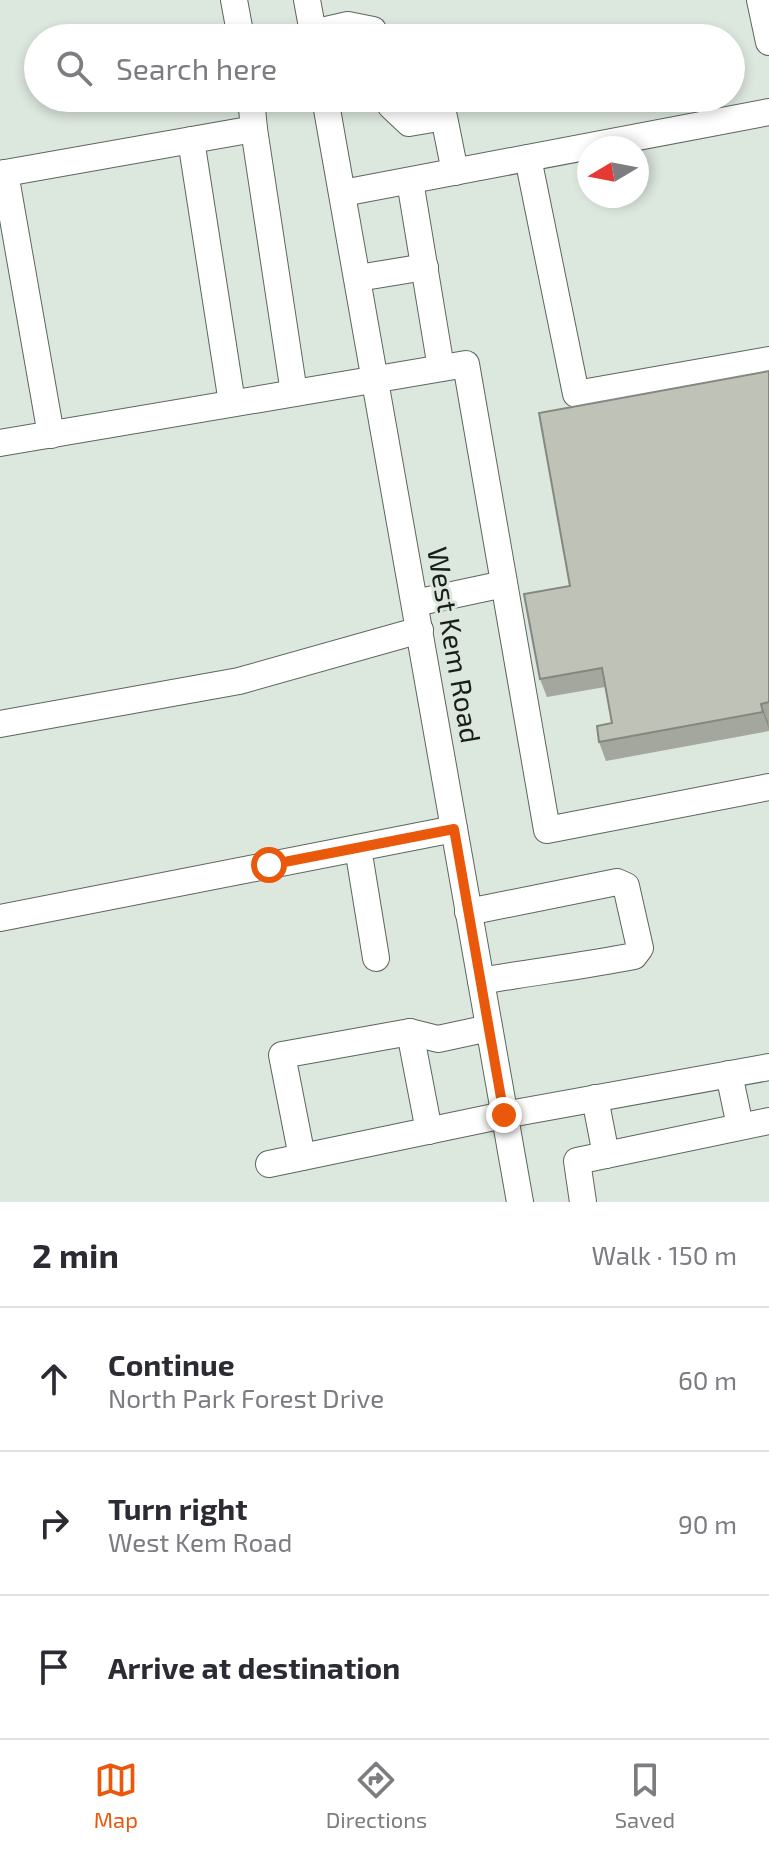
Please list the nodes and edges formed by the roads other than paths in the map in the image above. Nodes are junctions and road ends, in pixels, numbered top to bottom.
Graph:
1 (234, 0) edge
2 (307, 0) edge
3 (760, 0) edge
4 (238, 24) edge
5 (312, 24) edge
6 (769, 42) edge
7 (252, 112) edge
8 (328, 112) edge
9 (397, 112) edge
10 (769, 112) edge
11 (254, 129) junction
12 (191, 140) junction
13 (528, 158) junction
14 (455, 172) junction
15 (3, 173) edge
16 (410, 181) junction
17 (343, 193) junction
18 (425, 267) junction
19 (358, 278) junction
20 (769, 360) edge
21 (441, 368) junction
22 (376, 379) junction
23 (294, 393) junction
24 (232, 403) junction
25 (51, 435) junction
26 (0, 443) edge
27 (504, 584) junction
28 (415, 603) junction
29 (420, 630) junction
30 (0, 724) edge
31 (769, 787) edge
32 (454, 829) junction
33 (358, 848) junction
34 (468, 912) junction
35 (0, 918) edge
36 (376, 958) dead end
37 (481, 981) junction
38 (489, 1028) junction
39 (410, 1032) junction
40 (769, 1067) edge
41 (729, 1074) junction
42 (595, 1098) junction
43 (504, 1115) junction
44 (769, 1121) edge
45 (740, 1126) junction
46 (429, 1131) junction
47 (606, 1155) junction
48 (302, 1157) junction
49 (269, 1164) dead end
50 (520, 1202) edge
51 (583, 1202) edge

1 - 4 street
2 - 5 street
3 - 6 street
7 - 11 street
8 - 17 street, West Kem Road
9 - 14 street
10 - 13 street
11 - 12 street
11 - 23 street
12 - 15 street
12 - 24 street
13 - 14 street
13 - 20 street
14 - 16 street
15 - 25 street
16 - 17 street
16 - 18 street
17 - 19 street, West Kem Road
18 - 19 street
18 - 21 street
19 - 22 street, West Kem Road
21 - 22 street
21 - 27 street
22 - 23 street
22 - 28 street, West Kem Road
23 - 24 street
24 - 25 street
25 - 26 street
27 - 28 street
27 - 31 street
28 - 29 street, West Kem Road
29 - 30 street
29 - 32 street, West Kem Road
32 - 33 street
32 - 34 street, West Kem Road
33 - 35 street
33 - 36 street
34 - 37 street, West Kem Road
34 - 37 street
37 - 38 street, West Kem Road
38 - 39 street
38 - 43 street, West Kem Road
39 - 46 street
39 - 48 street
40 - 41 street
41 - 42 street
41 - 45 street
42 - 43 street
42 - 47 street
43 - 46 street
43 - 50 street, West Kem Road
44 - 45 street
45 - 47 street
46 - 48 street
47 - 51 street
48 - 49 street

